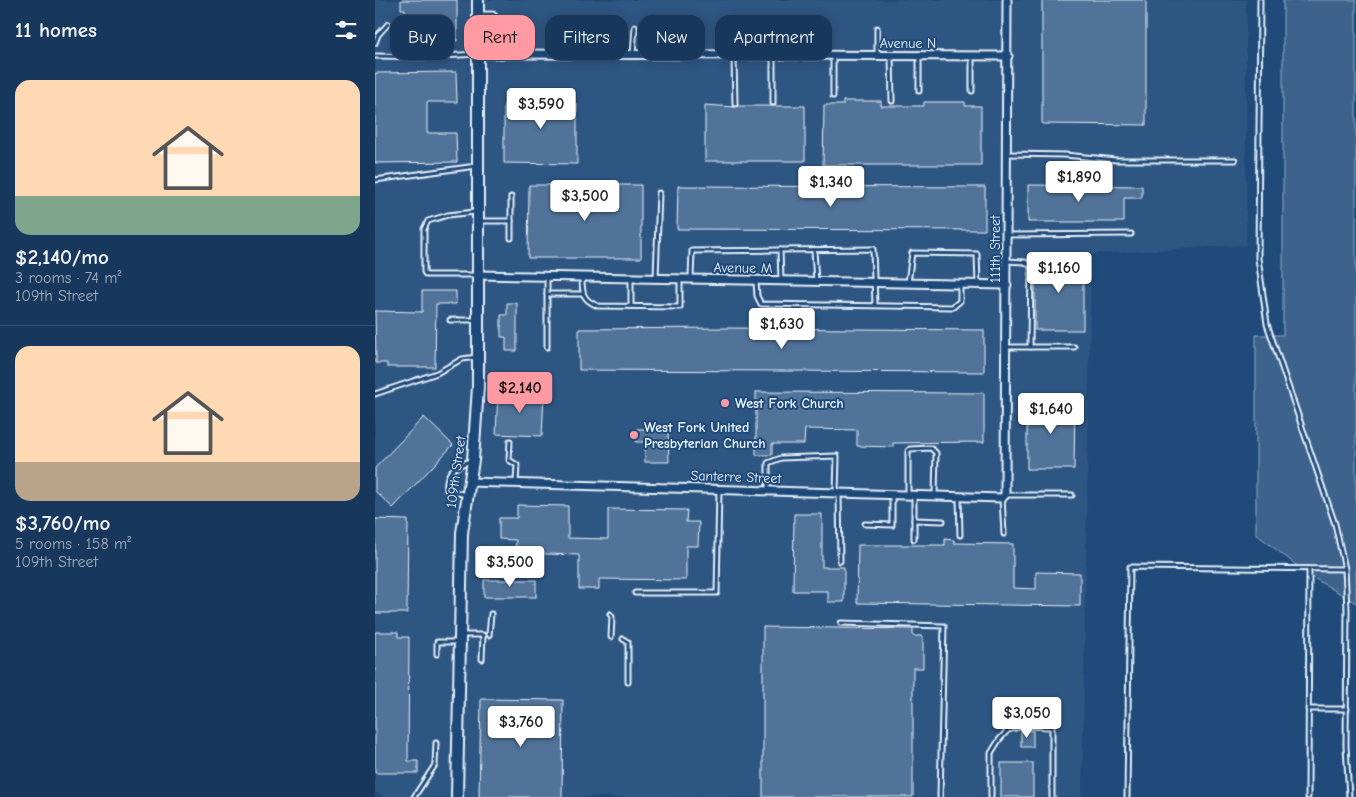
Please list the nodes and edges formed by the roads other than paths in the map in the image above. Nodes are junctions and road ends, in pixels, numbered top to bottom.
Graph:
1 (478, 0) edge
2 (1007, 0) edge
3 (1260, 0) edge
4 (479, 14) joint
5 (494, 15) edge
6 (388, 24) dead end
7 (635, 27) dead end
8 (877, 28) dead end
9 (375, 43) edge
10 (535, 54) edge
11 (633, 54) junction
12 (464, 55) edge
13 (715, 55) edge
14 (375, 56) edge
15 (833, 56) joint
16 (877, 56) junction
17 (891, 56) junction
18 (919, 56) junction
19 (972, 56) junction
20 (1007, 56) junction
21 (479, 60) edge
22 (734, 60) edge
23 (773, 60) edge
24 (919, 91) dead end
25 (972, 91) dead end
26 (833, 96) dead end
27 (891, 101) dead end
28 (773, 103) dead end
29 (735, 104) dead end
30 (1008, 154) junction
31 (1235, 160) dead end
32 (478, 166) junction
33 (375, 180) edge
34 (659, 193) dead end
35 (511, 197) dead end
36 (479, 216) junction
37 (511, 222) junction
38 (1131, 234) dead end
39 (1007, 235) junction
40 (511, 238) dead end
41 (780, 250) junction
42 (814, 250) junction
43 (1007, 261) junction
44 (478, 275) junction
45 (547, 277) junction
46 (582, 278) junction
47 (631, 278) junction
48 (656, 279) junction
49 (680, 279) junction
50 (691, 280) junction
51 (756, 281) junction
52 (781, 281) junction
53 (816, 282) junction
54 (875, 283) junction
55 (908, 283) junction
56 (960, 284) junction
57 (977, 284) junction
58 (1007, 285) junction
59 (547, 294) junction
60 (582, 294) junction
61 (875, 305) junction
62 (631, 306) junction
63 (450, 320) dead end
64 (478, 320) junction
65 (547, 347) dead end
66 (1006, 347) junction
67 (1030, 347) junction
68 (1074, 347) dead end
69 (478, 357) junction
70 (375, 394) edge
71 (510, 441) dead end
72 (473, 460) junction
73 (470, 482) junction
74 (516, 484) junction
75 (719, 489) junction
76 (768, 491) junction
77 (838, 493) junction
78 (893, 494) junction
79 (468, 495) junction
80 (911, 495) junction
81 (1072, 495) dead end
82 (935, 496) junction
83 (959, 496) junction
84 (1003, 496) junction
85 (914, 520) junction
86 (943, 521) dead end
87 (865, 524) dead end
88 (960, 534) dead end
89 (1004, 534) dead end
90 (914, 539) dead end
91 (840, 561) dead end
92 (1309, 569) junction
93 (1345, 569) junction
94 (635, 593) dead end
95 (491, 614) dead end
96 (610, 614) dead end
97 (841, 623) dead end
98 (489, 635) dead end
99 (611, 636) dead end
100 (460, 639) junction
101 (623, 639) dead end
102 (437, 654) dead end
103 (483, 659) dead end
104 (628, 682) dead end
105 (1308, 709) junction
106 (1347, 709) junction
107 (436, 743) dead end
108 (414, 797) edge
109 (457, 797) edge
110 (940, 797) edge
111 (991, 797) edge
112 (1052, 797) edge
113 (1127, 797) edge
114 (1308, 797) edge
115 (1349, 797) edge

1 - 4 street, 109th Street
2 - 20 street, 111th Street
3 - 93 lane
4 - 5 lane
6 - 9 lane
7 - 11 lane
8 - 16 lane
10 - 11 street, Avenue N
11 - 13 street, Avenue N
12 - 14 lane
15 - 16 street, Avenue N
15 - 26 lane
16 - 17 street, Avenue N
17 - 18 street, Avenue N
17 - 27 lane
18 - 19 street, Avenue N
18 - 24 lane
19 - 20 street, Avenue N
19 - 25 lane
20 - 30 street, 111th Street
21 - 32 street, 109th Street
22 - 29 lane
23 - 28 lane
30 - 31 lane
30 - 39 street, 111th Street
32 - 33 lane
32 - 36 street, 109th Street
34 - 48 lane
35 - 37 lane
36 - 37 lane
36 - 44 street, 109th Street
36 - 44 lane
37 - 40 lane
38 - 39 lane
39 - 43 street, 111th Street
41 - 42 lane
41 - 50 lane
41 - 52 lane
42 - 53 lane
42 - 54 lane
43 - 58 street, 111th Street
43 - 67 lane
44 - 45 street, Avenue M
44 - 64 street, 109th Street
45 - 46 street, Avenue M
45 - 59 lane
46 - 47 street, Avenue M
46 - 60 lane
47 - 48 street, Avenue M
47 - 62 lane
48 - 49 street, Avenue M
49 - 50 street, Avenue M
49 - 62 lane
50 - 51 street, Avenue M
51 - 52 street, Avenue M
51 - 61 lane
52 - 53 street, Avenue M
53 - 54 street, Avenue M
54 - 55 street, Avenue M
54 - 61 lane
55 - 56 street, Avenue M
55 - 57 lane
56 - 57 street, Avenue M
56 - 61 lane
57 - 58 street, Avenue M
58 - 66 street, 111th Street
59 - 60 lane
59 - 65 lane
60 - 62 lane
63 - 64 lane
64 - 69 street, 109th Street
66 - 67 lane
66 - 84 street, 111th Street
67 - 68 lane
69 - 70 lane
69 - 72 street, 109th Street
71 - 74 lane
72 - 73 street, 109th Street
72 - 79 lane
73 - 74 street, Santerre Street
73 - 79 street, 109th Street
74 - 75 street, Santerre Street
75 - 76 street, Santerre Street
75 - 94 lane
76 - 77 street, Santerre Street
76 - 77 lane
77 - 78 street, Santerre Street
77 - 91 lane
78 - 80 street, Santerre Street
78 - 87 lane
79 - 100 street, 109th Street
80 - 82 street, Santerre Street
80 - 82 lane
80 - 85 lane
81 - 84 lane
82 - 83 street, Santerre Street
83 - 84 street, Santerre Street
83 - 88 lane
84 - 89 lane
85 - 86 lane
85 - 90 lane
92 - 93 lane
92 - 105 lane
92 - 113 lane
93 - 106 lane
95 - 98 lane
96 - 99 lane
97 - 110 lane
100 - 102 lane
100 - 103 lane
100 - 109 street, 109th Street
101 - 104 lane
105 - 106 lane
105 - 114 lane
106 - 115 lane
107 - 108 lane
111 - 112 lane

